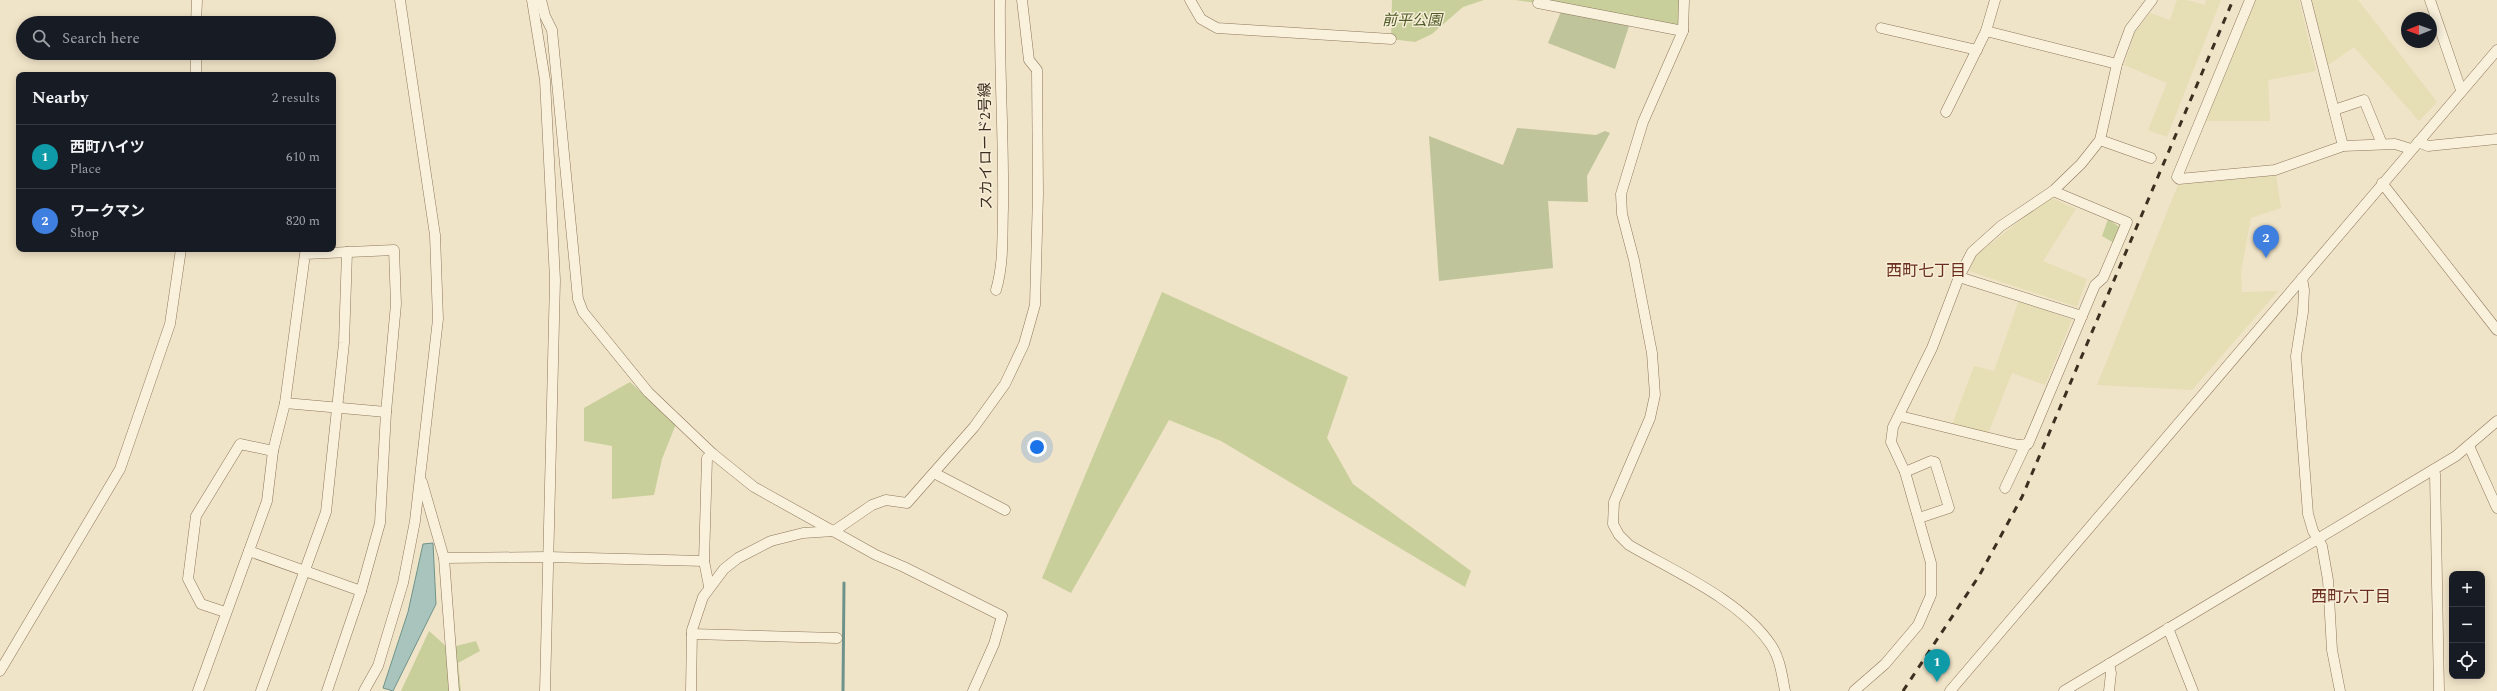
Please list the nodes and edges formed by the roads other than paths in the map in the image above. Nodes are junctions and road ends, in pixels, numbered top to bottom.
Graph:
1 (197, 0) edge
2 (400, 0) edge
3 (532, 0) edge
4 (541, 0) edge
5 (1000, 0) edge
6 (1022, 0) edge
7 (1190, 0) edge
8 (1684, 0) edge
9 (1995, 0) edge
10 (2152, 0) edge
11 (2250, 0) edge
12 (2306, 0) edge
13 (2430, 0) edge
14 (1538, 3) dead end
15 (196, 16) edge
16 (1881, 28) dead end
17 (1684, 31) junction
18 (1986, 31) junction
19 (1391, 39) dead end
20 (1977, 50) junction
21 (2497, 50) edge
22 (196, 60) edge
23 (2116, 64) junction
24 (196, 72) edge
25 (2461, 90) junction
26 (2334, 110) junction
27 (1946, 112) dead end
28 (2497, 139) edge
29 (2100, 140) junction
30 (2382, 144) junction
31 (2414, 145) junction
32 (2343, 146) junction
33 (2151, 158) dead end
34 (2382, 183) junction
35 (2053, 191) junction
36 (181, 252) edge
37 (347, 252) junction
38 (1959, 277) junction
39 (2302, 278) junction
40 (996, 290) dead end
41 (2082, 316) junction
42 (2497, 330) edge
43 (285, 403) junction
44 (337, 408) junction
45 (386, 412) junction
46 (1900, 416) junction
47 (2497, 421) edge
48 (2026, 444) junction
49 (2469, 446) junction
50 (273, 451) junction
51 (714, 454) junction
52 (2433, 470) junction
53 (1905, 472) junction
54 (934, 473) junction
55 (420, 476) junction
56 (2005, 488) dead end
57 (2497, 508) edge
58 (1004, 510) dead end
59 (1919, 518) junction
60 (834, 530) junction
61 (2319, 538) junction
62 (249, 551) junction
63 (548, 557) junction
64 (444, 558) junction
65 (704, 561) junction
66 (304, 571) junction
67 (709, 586) junction
68 (361, 591) junction
69 (225, 612) junction
70 (2168, 628) junction
71 (692, 634) junction
72 (837, 638) dead end
73 (2109, 664) junction
74 (0, 672) edge
75 (198, 691) edge
76 (261, 691) edge
77 (326, 691) edge
78 (364, 691) edge
79 (454, 691) edge
80 (545, 691) edge
81 (691, 691) edge
82 (973, 691) edge
83 (1785, 691) edge
84 (1854, 691) edge
85 (1950, 691) edge
86 (2064, 691) edge
87 (2109, 691) edge
88 (2193, 691) edge
89 (2340, 691) edge
90 (2439, 691) edge

1 - 15 street
2 - 55 street
3 - 63 street
4 - 51 street
5 - 40 street, スカイロード2号線
6 - 54 street
7 - 19 street
8 - 17 street
9 - 18 street
10 - 23 street
11 - 32 street
12 - 26 street
13 - 25 street
14 - 17 street
16 - 20 street
17 - 83 street
18 - 20 street
18 - 23 street
20 - 27 street
21 - 25 street
22 - 24 street
23 - 29 street
25 - 31 street
26 - 30 street
26 - 32 street
28 - 31 street
29 - 33 street
29 - 35 street
30 - 31 street
30 - 32 street
31 - 34 street
34 - 39 street
34 - 42 street
35 - 38 street
35 - 41 street
36 - 74 street
37 - 43 street
37 - 44 street
37 - 45 street
38 - 41 street
38 - 46 street
39 - 61 street
39 - 85 street
41 - 48 street
43 - 44 street
43 - 50 street
44 - 45 street
44 - 66 street
45 - 68 street
46 - 48 street
46 - 53 street
47 - 49 street
48 - 56 street
49 - 52 street
49 - 57 street
50 - 62 street
50 - 69 street
51 - 60 street
51 - 65 street
52 - 61 street
52 - 90 street
53 - 59 street
53 - 59 street
54 - 58 street
54 - 60 street
55 - 64 street
55 - 78 street
59 - 84 street
60 - 67 street
60 - 82 street
61 - 70 street
61 - 89 street
62 - 66 street
62 - 69 street
63 - 64 street
63 - 65 street
63 - 80 street
64 - 79 street
65 - 67 street
66 - 68 street
66 - 76 street
67 - 71 street
68 - 77 street
69 - 75 street
70 - 73 street
70 - 88 street
71 - 72 street
71 - 81 street
73 - 86 street
73 - 87 street

